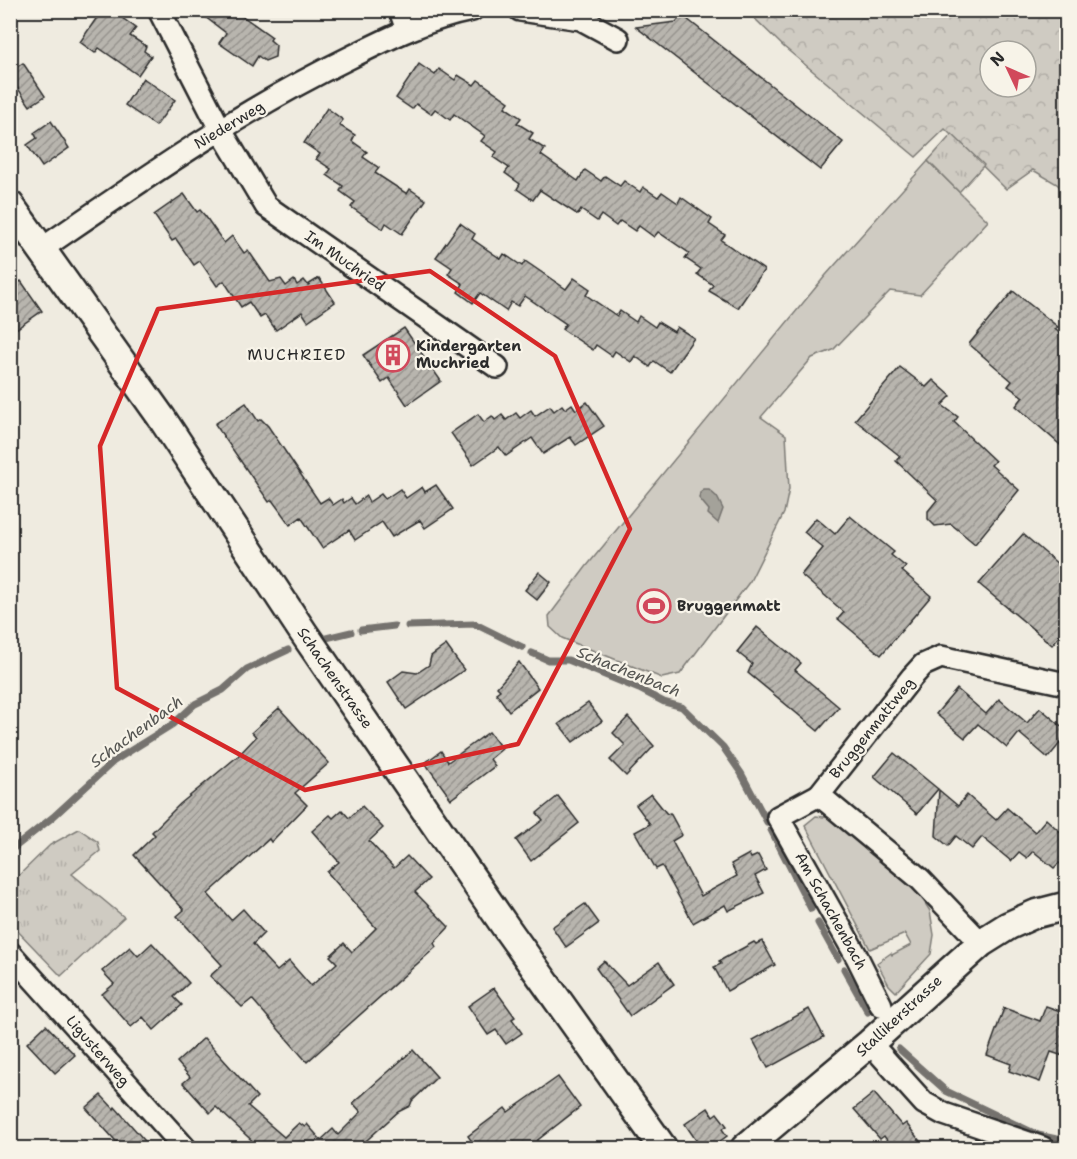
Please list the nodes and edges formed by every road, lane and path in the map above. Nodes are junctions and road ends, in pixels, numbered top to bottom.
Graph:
1 (159, 10) edge
2 (472, 10) edge
3 (519, 10) edge
4 (404, 20) edge
5 (618, 39) dead end
6 (220, 129) junction
7 (10, 205) edge
8 (43, 248) junction
9 (497, 367) dead end
10 (1066, 684) edge
11 (819, 795) junction
12 (778, 817) joint
13 (1066, 906) edge
14 (981, 943) junction
15 (10, 952) edge
16 (881, 1005) dead end
17 (870, 1043) junction
18 (1010, 1144) edge
19 (185, 1149) edge
20 (663, 1149) edge
21 (745, 1149) edge
22 (1043, 1149) edge

1 - 6 street, Im Muchried
2 - 4 street, Niederweg
3 - 5 street
4 - 6 street, Niederweg
6 - 8 street, Niederweg
6 - 9 street, Im Muchried
7 - 8 street, Schachenstrasse
8 - 20 street, Schachenstrasse
10 - 11 street, Bruggenmattweg
11 - 12 street, Bruggenmattweg
11 - 14 street
12 - 16 street, Am Schachenbach
13 - 14 street, Stallikerstrasse
14 - 17 street, Stallikerstrasse
15 - 19 street, Ligusterweg
17 - 18 street
17 - 21 street, Stallikerstrasse
18 - 22 street

